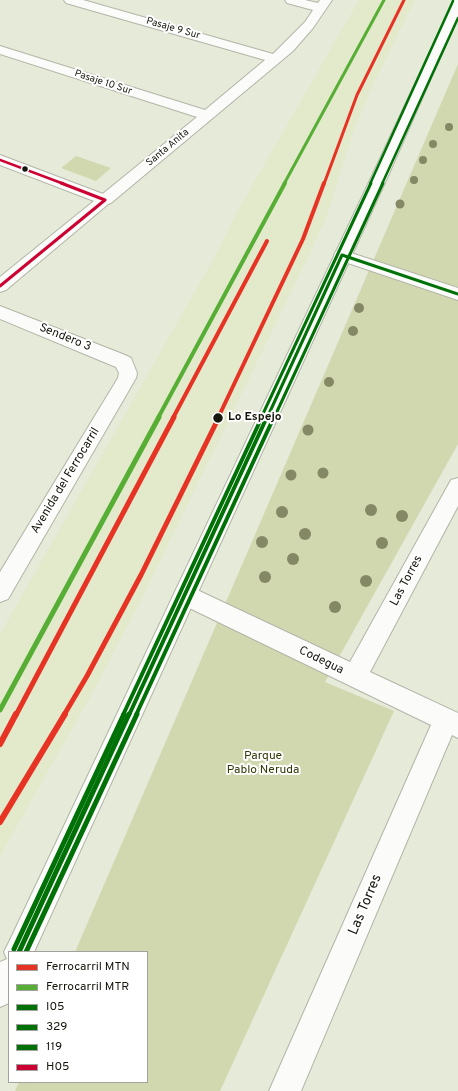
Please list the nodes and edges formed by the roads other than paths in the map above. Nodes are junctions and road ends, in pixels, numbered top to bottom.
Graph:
1 (70, 0) edge
2 (291, 0) edge
3 (458, 3) edge
4 (323, 4) edge
5 (0, 50) edge
6 (275, 59) junction
7 (206, 115) junction
8 (0, 160) edge
9 (105, 200) junction
10 (342, 255) junction
11 (0, 286) edge
12 (458, 294) edge
13 (0, 312) edge
14 (127, 368) joint
15 (458, 486) edge
16 (0, 592) edge
17 (184, 595) junction
18 (355, 677) junction
19 (452, 723) edge
20 (19, 951) edge
21 (8, 975) edge
22 (0, 992) edge
23 (285, 1091) edge

1 - 6 street, Pasaje 9 Sur
2 - 4 street
3 - 10 street
4 - 6 street, Santa Anita
5 - 7 street, Pasaje 10 Sur
6 - 7 street, Santa Anita
7 - 9 street, Santa Anita
8 - 9 street
9 - 11 street, Santa Anita
10 - 12 street
10 - 17 street
13 - 14 street, Sendero 3
14 - 16 street, Avenida del Ferrocarril
15 - 18 street, Las Torres
17 - 18 street, Codegua
17 - 20 street
18 - 19 street, Codegua
19 - 23 street, Las Torres
21 - 22 street

